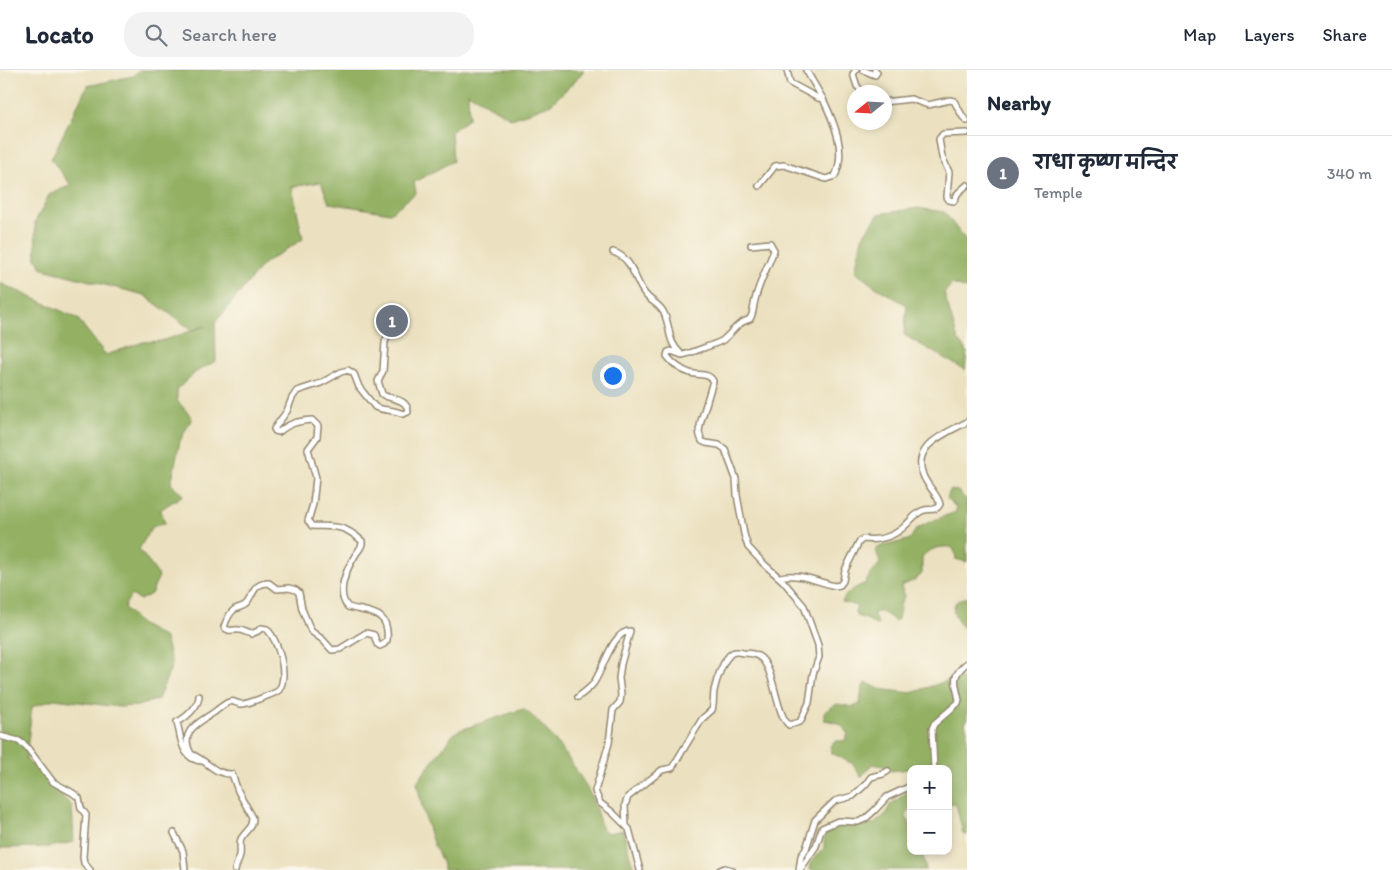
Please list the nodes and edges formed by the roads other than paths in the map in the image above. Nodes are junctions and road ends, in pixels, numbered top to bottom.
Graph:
1 (787, 70) edge
2 (806, 70) edge
3 (856, 70) edge
4 (863, 70) edge
5 (875, 70) edge
6 (858, 85) edge
7 (823, 99) junction
8 (892, 101) edge
9 (967, 120) edge
10 (967, 133) edge
11 (967, 185) edge
12 (759, 186) dead end
13 (751, 245) dead end
14 (613, 252) dead end
15 (389, 322) dead end
16 (682, 355) junction
17 (967, 422) edge
18 (780, 577) junction
19 (967, 663) edge
20 (199, 696) dead end
21 (578, 696) dead end
22 (0, 736) edge
23 (202, 761) junction
24 (934, 765) edge
25 (888, 771) dead end
26 (907, 788) edge
27 (626, 826) junction
28 (174, 833) dead end
29 (90, 870) edge
30 (185, 870) edge
31 (235, 870) edge
32 (640, 870) edge
33 (720, 870) edge
34 (732, 870) edge
35 (799, 870) edge

1 - 7 street
2 - 7 street
3 - 6 street
4 - 5 street
7 - 12 street
8 - 9 street
10 - 11 street
13 - 16 street
14 - 16 street
15 - 23 street
16 - 18 street
17 - 18 street
18 - 27 street
19 - 24 street
20 - 23 street
21 - 27 street
22 - 29 street
23 - 31 street
25 - 35 street
26 - 35 street
27 - 32 street
28 - 30 street
33 - 34 street

